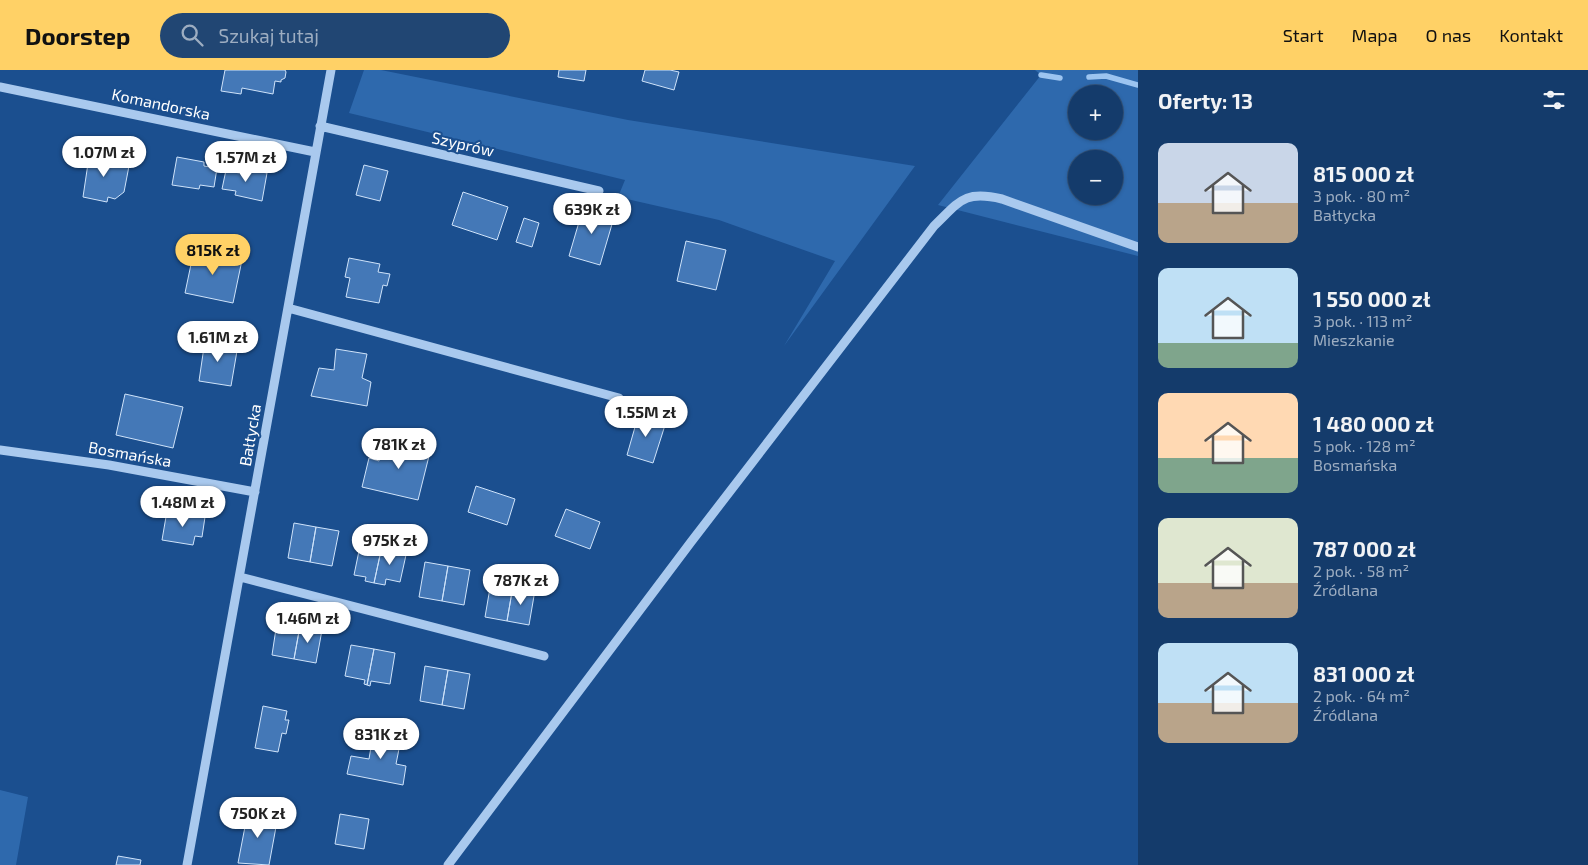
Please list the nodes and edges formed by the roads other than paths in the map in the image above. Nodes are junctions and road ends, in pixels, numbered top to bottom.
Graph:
1 (331, 70) edge
2 (0, 86) edge
3 (320, 126) junction
4 (315, 152) junction
5 (599, 191) dead end
6 (1138, 247) edge
7 (288, 308) junction
8 (619, 398) dead end
9 (0, 450) edge
10 (255, 492) junction
11 (240, 577) junction
12 (544, 656) dead end
13 (187, 865) edge
14 (448, 865) edge

1 - 3 street, Bałtycka
2 - 4 street, Komandorska
3 - 4 street, Bałtycka
3 - 5 street, Szyprów
4 - 7 street, Bałtycka
6 - 14 street
7 - 8 street
7 - 10 street, Bałtycka
9 - 10 street, Bosmańska
10 - 11 street, Bałtycka
11 - 12 street
11 - 13 street, Bałtycka

